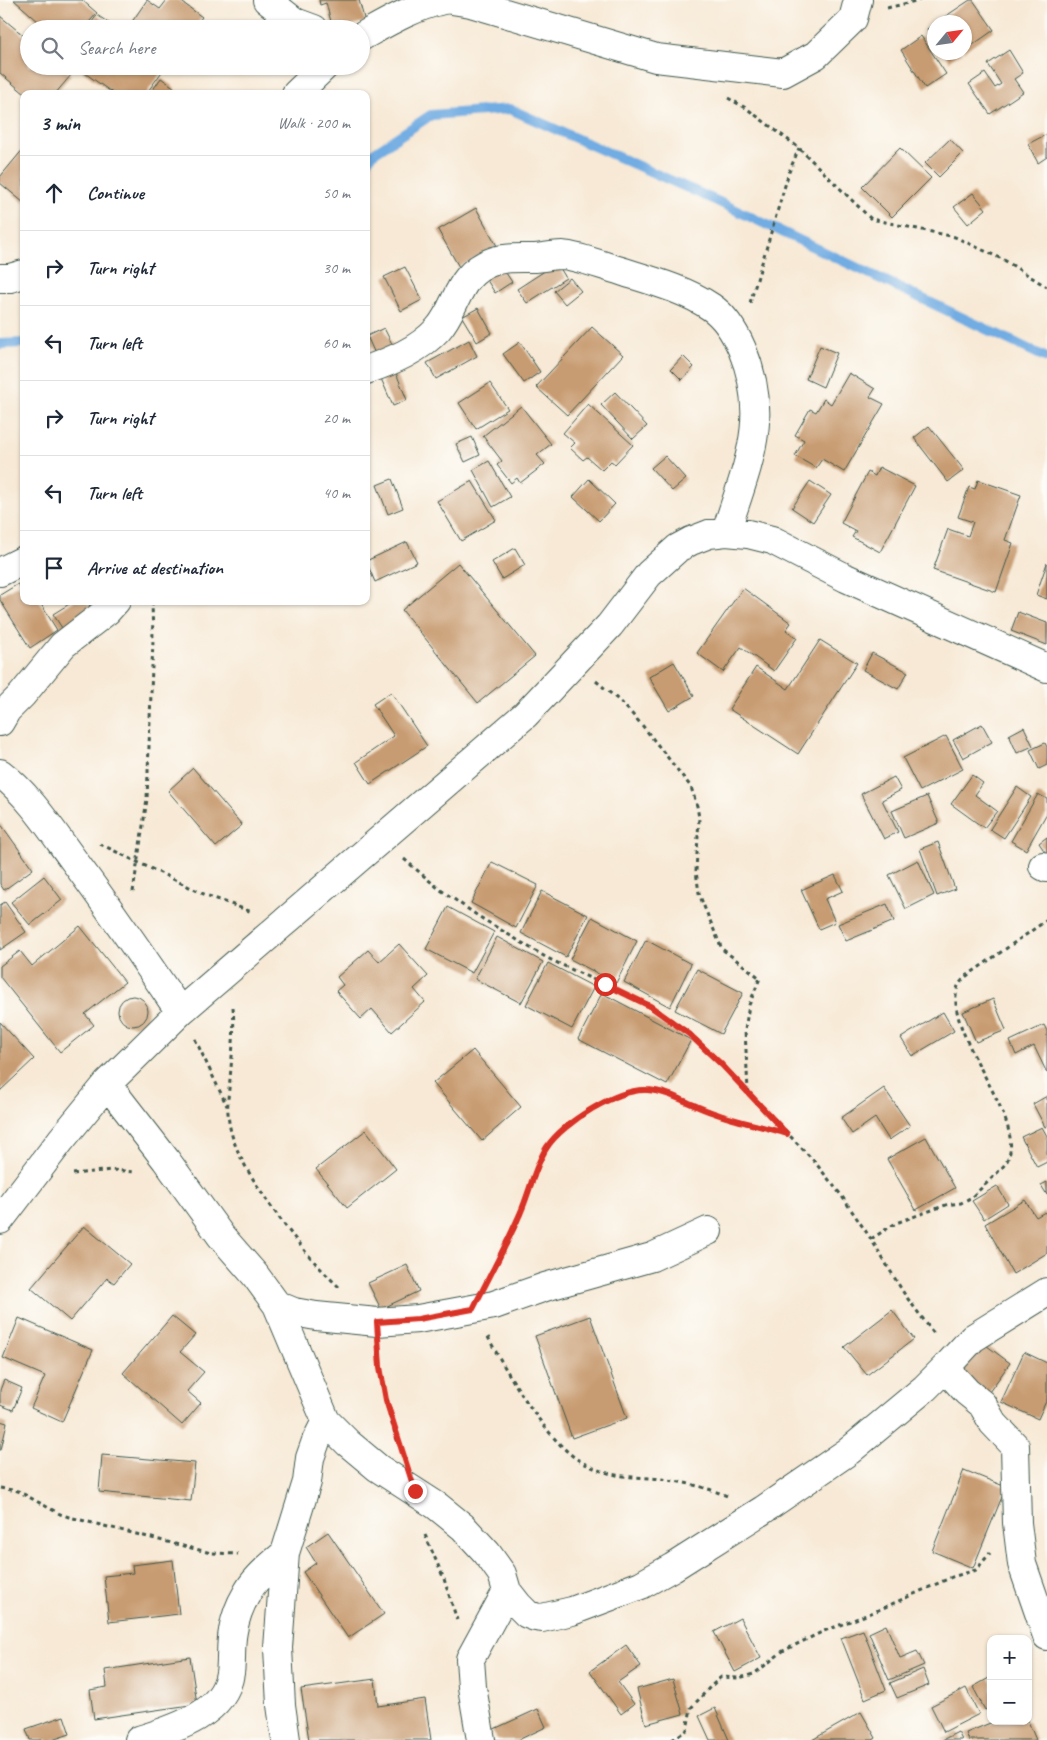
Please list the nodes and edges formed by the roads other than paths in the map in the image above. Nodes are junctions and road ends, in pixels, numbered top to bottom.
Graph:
1 (267, 0) edge
2 (443, 0) edge
3 (452, 0) edge
4 (858, 0) edge
5 (293, 20) edge
6 (370, 32) edge
7 (316, 75) edge
8 (300, 90) edge
9 (20, 275) edge
10 (0, 278) edge
11 (370, 369) edge
12 (726, 532) junction
13 (20, 562) edge
14 (0, 572) edge
15 (112, 605) edge
16 (1047, 668) edge
17 (0, 722) edge
18 (0, 773) edge
19 (180, 1012) junction
20 (107, 1084) junction
21 (0, 1220) edge
22 (708, 1231) dead end
23 (1047, 1292) edge
24 (277, 1304) junction
25 (949, 1364) junction
26 (326, 1421) junction
27 (285, 1553) junction
28 (507, 1591) junction
29 (1047, 1636) edge
30 (139, 1740) edge
31 (286, 1740) edge
32 (481, 1740) edge

1 - 5 street
2 - 6 street
3 - 4 street
7 - 8 street
9 - 10 street
11 - 12 street
12 - 16 street
12 - 19 street
13 - 14 street
15 - 17 street
18 - 19 street
19 - 20 street
20 - 21 street
20 - 24 street
22 - 24 street
23 - 25 street
24 - 26 street
25 - 28 street
25 - 29 street
26 - 27 street
26 - 28 street
27 - 30 street
27 - 31 street
28 - 32 street

